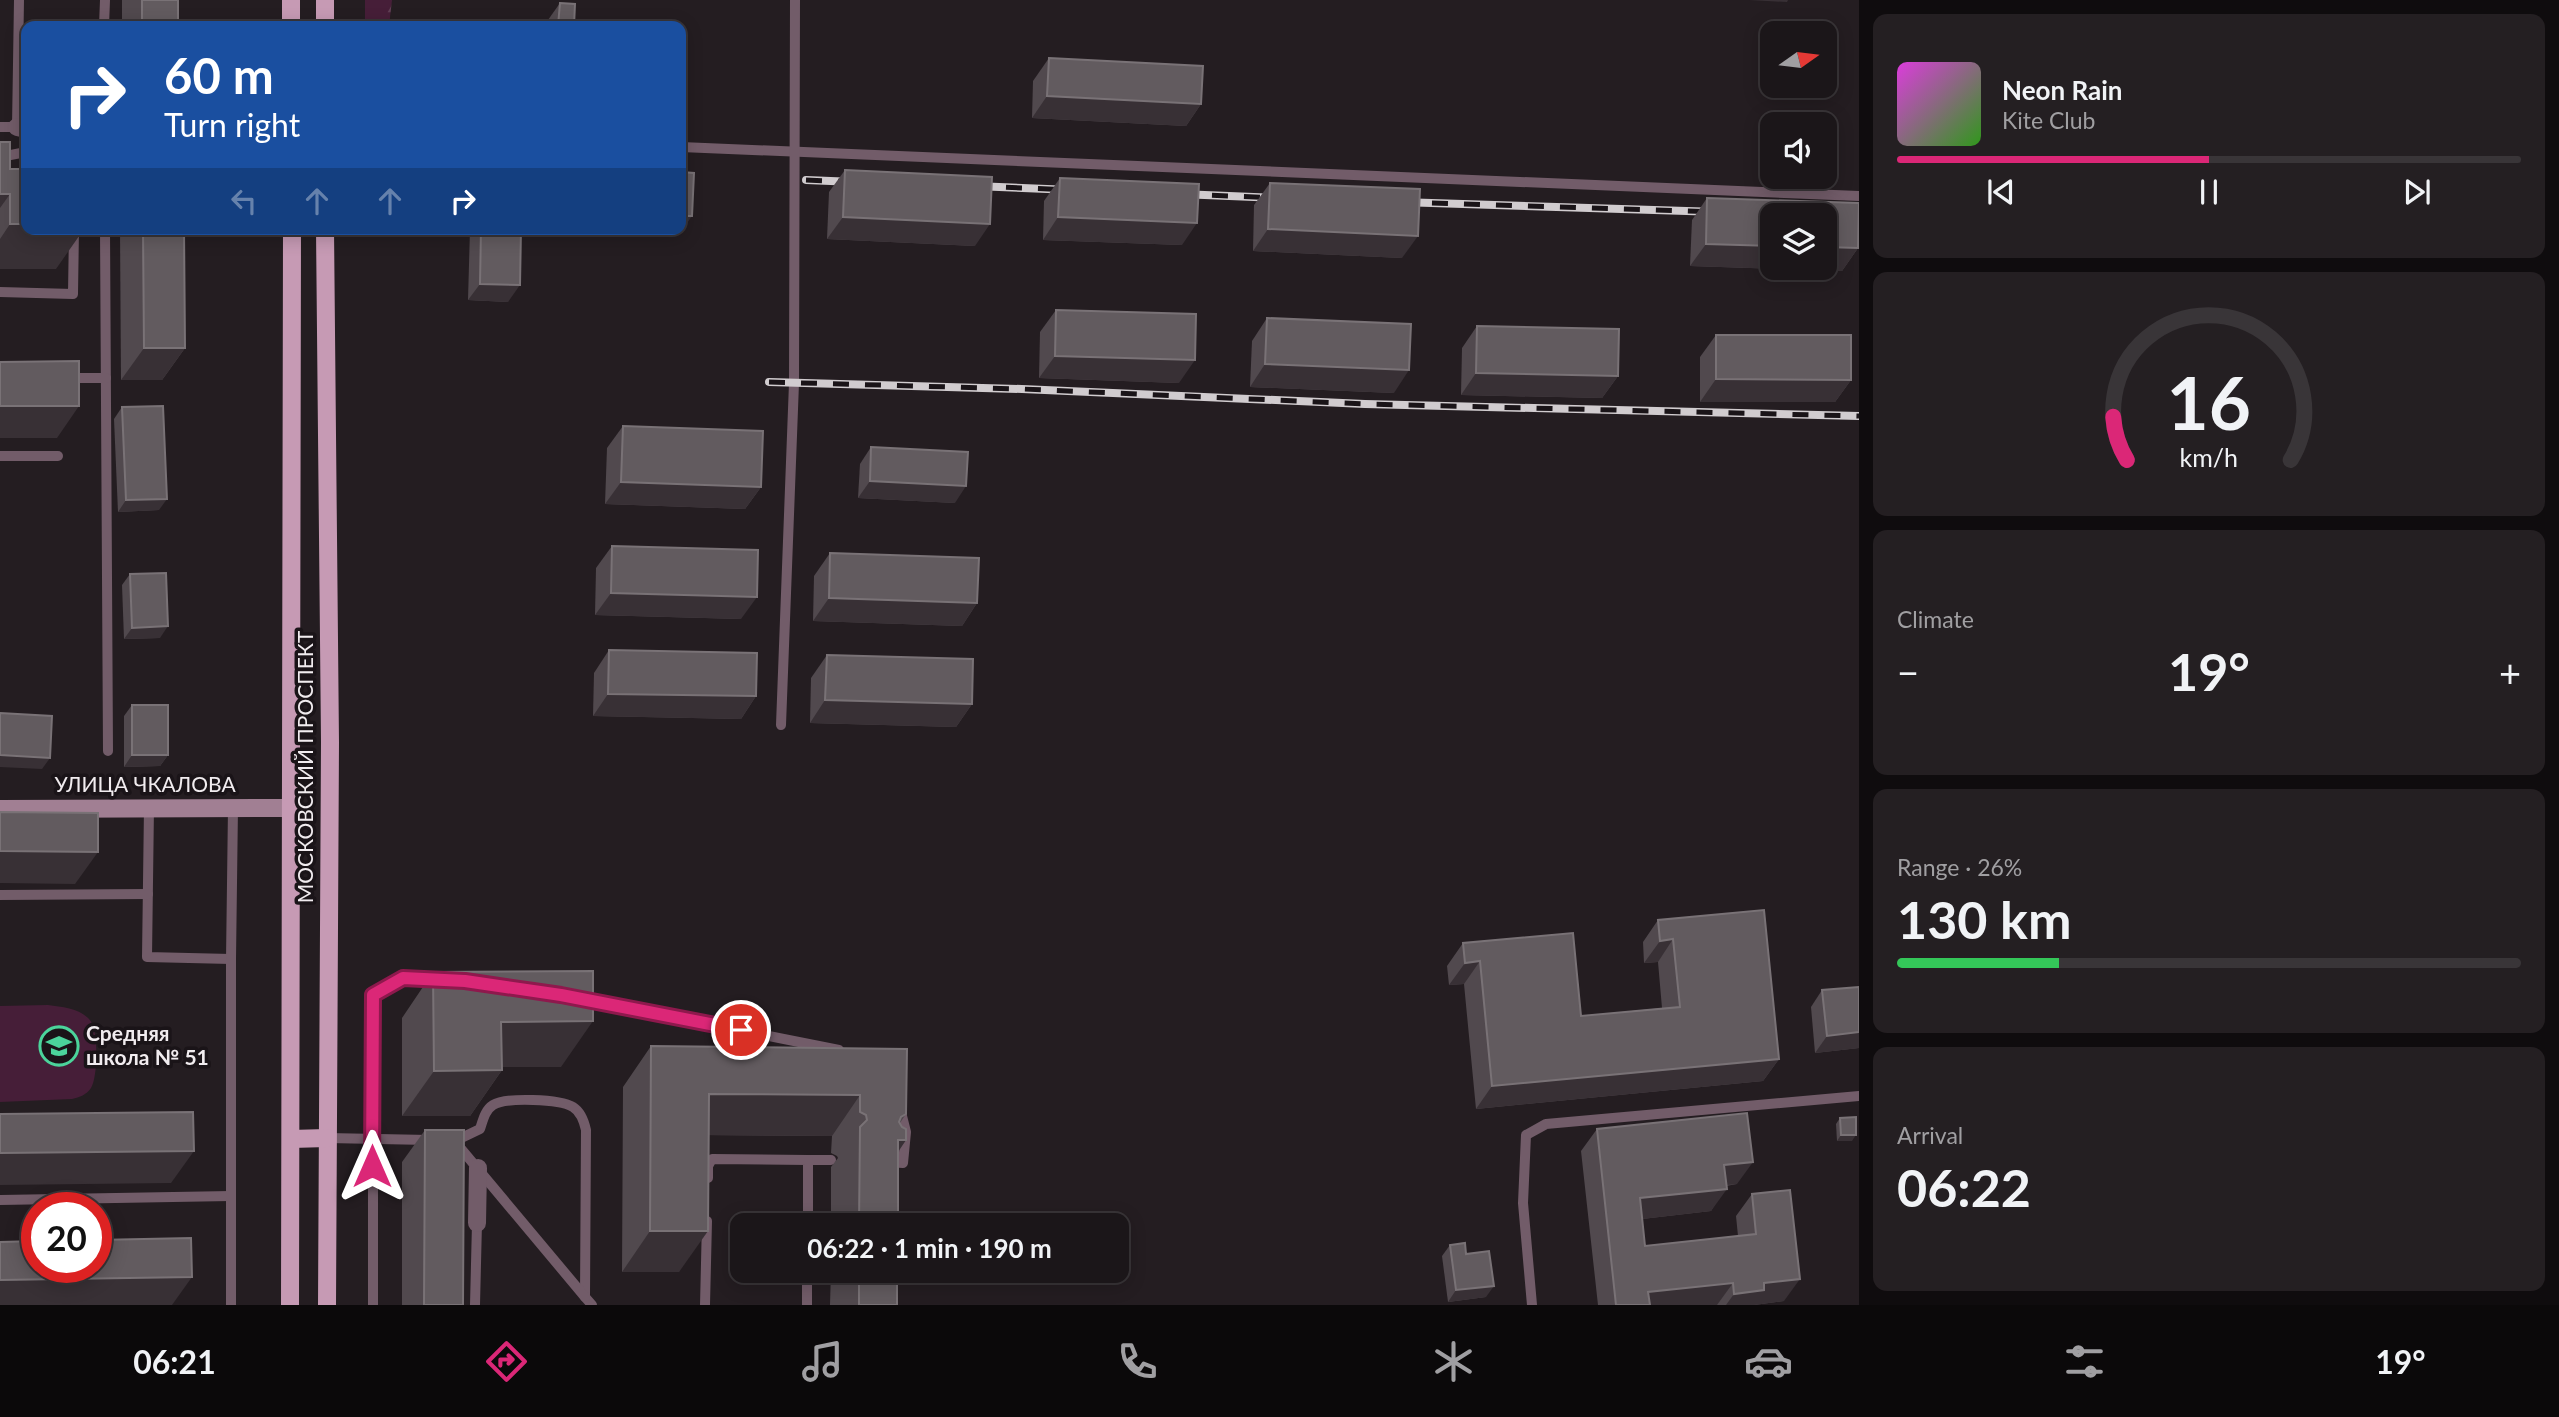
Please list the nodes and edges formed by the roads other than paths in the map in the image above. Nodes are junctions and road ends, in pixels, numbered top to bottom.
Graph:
1 (19, 0) edge
2 (104, 0) edge
3 (291, 0) edge
4 (325, 0) edge
5 (795, 0) edge
6 (104, 21) edge
7 (291, 21) edge
8 (325, 21) edge
9 (14, 128) edge
10 (686, 147) edge
11 (794, 151) junction
12 (21, 153) edge
13 (0, 158) edge
14 (1859, 196) edge
15 (74, 235) edge
16 (105, 235) edge
17 (292, 235) edge
18 (325, 235) edge
19 (0, 292) edge
20 (53, 378) edge
21 (106, 378) junction
22 (0, 456) edge
23 (58, 456) dead end
24 (782, 725) dead end
25 (108, 751) dead end
26 (149, 807) junction
27 (233, 807) junction
28 (290, 808) junction
29 (0, 809) edge
30 (148, 894) junction
31 (0, 895) edge
32 (231, 959) junction
33 (453, 981) edge
34 (575, 997) edge
35 (855, 1053) edge
36 (896, 1096) edge
37 (1859, 1096) edge
38 (327, 1138) junction
39 (372, 1138) junction
40 (291, 1139) junction
41 (454, 1141) junction
42 (808, 1160) junction
43 (831, 1160) dead end
44 (878, 1162) edge
45 (478, 1168) junction
46 (708, 1194) edge
47 (231, 1196) junction
48 (0, 1200) edge
49 (707, 1208) edge
50 (808, 1213) edge
51 (477, 1223) joint
52 (807, 1283) edge
53 (589, 1301) edge
54 (231, 1305) edge
55 (290, 1305) edge
56 (327, 1305) edge
57 (373, 1305) edge
58 (475, 1305) edge
59 (705, 1305) edge
60 (807, 1305) edge
61 (1532, 1305) edge

1 - 9 lane
2 - 6 lane
3 - 7 main road
4 - 8 main road
5 - 11 lane
10 - 11 lane
11 - 14 lane
11 - 24 lane
12 - 13 lane
15 - 19 lane
16 - 21 lane
17 - 28 main road, МОСКОВСКИЙ ПРОСПЕКТ
18 - 38 main road, МОСКОВСКИЙ ПРОСПЕКТ
20 - 21 lane
21 - 25 lane
22 - 23 lane
26 - 27 street, УЛИЦА ЧКАЛОВА
26 - 29 street, УЛИЦА ЧКАЛОВА
26 - 30 lane
27 - 28 street, УЛИЦА ЧКАЛОВА
27 - 32 lane
28 - 40 main road, МОСКОВСКИЙ ПРОСПЕКТ
30 - 31 lane
30 - 32 lane
32 - 47 lane
33 - 39 lane
34 - 35 lane
36 - 44 lane
37 - 61 lane
38 - 39 lane
38 - 40 main road
38 - 56 main road, МОСКОВСКИЙ ПРОСПЕКТ
39 - 41 lane
39 - 57 lane
40 - 55 main road, МОСКОВСКИЙ ПРОСПЕКТ
41 - 45 lane
41 - 53 lane
42 - 43 lane
42 - 46 lane
42 - 50 lane
45 - 51 street
45 - 53 lane
47 - 48 lane
47 - 54 lane
49 - 59 lane
51 - 58 lane
52 - 60 lane

